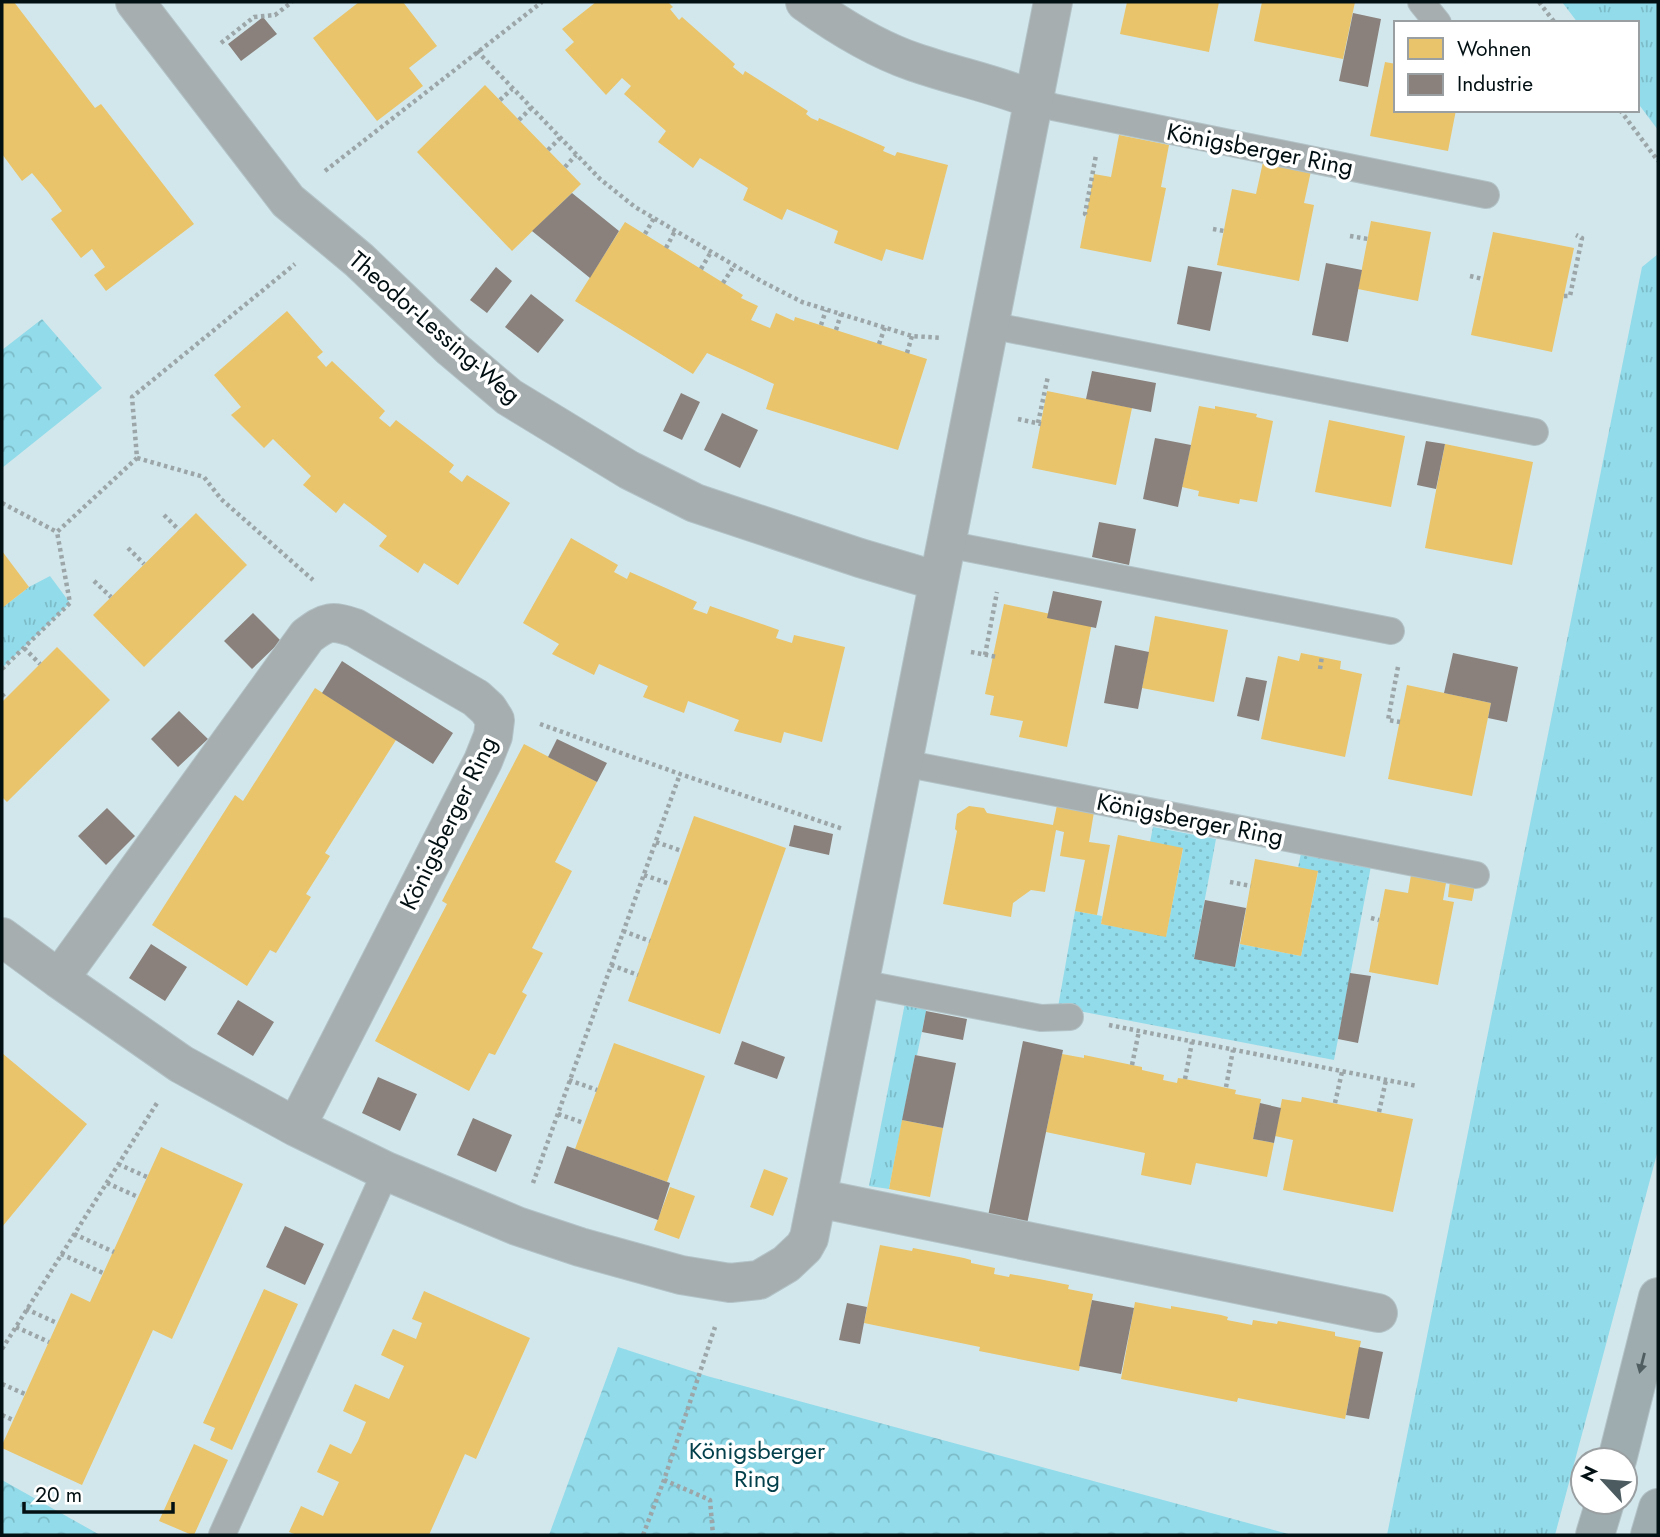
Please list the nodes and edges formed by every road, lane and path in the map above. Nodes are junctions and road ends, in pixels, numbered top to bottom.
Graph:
1 (135, 2) edge
2 (292, 2) edge
3 (542, 2) edge
4 (805, 2) edge
5 (1053, 2) edge
6 (1421, 2) edge
7 (1539, 2) edge
8 (1436, 21) edge
9 (1553, 21) edge
10 (225, 40) dead end
11 (477, 51) junction
12 (512, 89) junction
13 (500, 100) dead end
14 (1034, 100) junction
15 (531, 108) junction
16 (1621, 112) edge
17 (519, 120) dead end
18 (560, 138) junction
19 (548, 150) dead end
20 (1097, 152) dead end
21 (576, 155) junction
22 (1658, 161) edge
23 (565, 167) dead end
24 (319, 176) dead end
25 (1486, 195) dead end
26 (1086, 215) dead end
27 (654, 218) junction
28 (1213, 229) dead end
29 (1224, 230) dead end
30 (675, 231) junction
31 (645, 234) dead end
32 (330, 235) junction
33 (1576, 235) dead end
34 (1350, 236) dead end
35 (1368, 239) dead end
36 (666, 247) dead end
37 (711, 252) junction
38 (734, 265) junction
39 (701, 269) dead end
40 (1470, 276) dead end
41 (1483, 279) dead end
42 (723, 283) dead end
43 (1564, 296) dead end
44 (827, 310) junction
45 (841, 314) junction
46 (821, 325) dead end
47 (989, 325) junction
48 (885, 327) junction
49 (836, 330) dead end
50 (912, 336) junction
51 (933, 336) dead end
52 (879, 344) dead end
53 (907, 353) dead end
54 (1049, 369) dead end
55 (1022, 420) dead end
56 (1535, 432) dead end
57 (136, 458) junction
58 (2, 503) edge
59 (164, 515) dead end
60 (179, 530) dead end
61 (57, 532) junction
62 (128, 548) dead end
63 (943, 562) junction
64 (144, 564) dead end
65 (94, 580) dead end
66 (999, 583) dead end
67 (111, 597) dead end
68 (335, 621) junction
69 (1391, 631) dead end
70 (24, 648) junction
71 (975, 653) dead end
72 (985, 655) junction
73 (997, 657) dead end
74 (1400, 658) dead end
75 (40, 664) dead end
76 (2, 669) edge
77 (495, 720) junction
78 (1400, 722) dead end
79 (903, 763) junction
80 (680, 774) junction
81 (656, 841) junction
82 (887, 844) junction
83 (681, 851) dead end
84 (644, 875) junction
85 (1476, 875) dead end
86 (1230, 881) dead end
87 (670, 884) dead end
88 (1251, 886) dead end
89 (1371, 918) dead end
90 (1379, 920) dead end
91 (623, 931) junction
92 (2, 937) edge
93 (650, 941) dead end
94 (611, 965) junction
95 (638, 975) dead end
96 (59, 979) junction
97 (860, 983) junction
98 (1070, 1017) joint
99 (1139, 1031) junction
100 (1192, 1042) junction
101 (1233, 1050) junction
102 (181, 1064) junction
103 (1132, 1065) dead end
104 (1342, 1072) junction
105 (1185, 1079) dead end
106 (569, 1080) junction
107 (1385, 1080) junction
108 (1226, 1087) dead end
109 (1417, 1087) dead end
110 (597, 1090) dead end
111 (1335, 1104) dead end
112 (1379, 1112) dead end
113 (558, 1114) junction
114 (584, 1123) dead end
115 (296, 1127) junction
116 (118, 1164) junction
117 (386, 1171) junction
118 (147, 1177) dead end
119 (107, 1183) junction
120 (138, 1197) dead end
121 (817, 1198) junction
122 (517, 1226) junction
123 (74, 1234) junction
124 (114, 1252) dead end
125 (61, 1254) junction
126 (103, 1273) dead end
127 (730, 1283) junction
128 (1658, 1297) edge
129 (26, 1310) junction
130 (1378, 1313) dead end
131 (57, 1323) dead end
132 (16, 1326) junction
133 (49, 1342) dead end
134 (2, 1349) edge
135 (2, 1384) edge
136 (24, 1394) dead end
137 (2, 1415) edge
138 (13, 1420) dead end
139 (1621, 1446) edge
140 (664, 1480) junction
141 (1658, 1508) edge
142 (1601, 1516) edge
143 (222, 1535) edge
144 (643, 1535) edge
145 (713, 1535) edge
146 (1595, 1535) edge
147 (1650, 1535) edge

1 - 32 street, Theodor-Lessing-Weg
2 - 10 path
3 - 11 path
4 - 14 street, Königsberger Ring
5 - 14 street
6 - 8 lane
7 - 9 path
11 - 12 path
11 - 24 path
12 - 13 path
12 - 15 path
14 - 25 lane, Königsberger Ring
14 - 47 street
15 - 17 path
15 - 18 path
16 - 22 path
18 - 19 path
18 - 21 path
20 - 26 path
21 - 23 path
21 - 27 path
27 - 30 path
27 - 31 path
28 - 29 path
30 - 36 path
30 - 37 path
32 - 57 path
32 - 63 street, Theodor-Lessing-Weg
33 - 43 path
34 - 35 path
37 - 38 path
37 - 39 path
38 - 42 path
38 - 44 path
40 - 41 path
44 - 45 path
44 - 46 path
45 - 48 path
45 - 49 path
47 - 56 lane
47 - 63 street
48 - 50 path
48 - 52 path
50 - 51 path
50 - 53 path
54 - 55 path
57 - 61 path
57 - 68 path
58 - 61 path
59 - 60 path
61 - 70 path
62 - 64 path
63 - 69 lane
63 - 79 street
65 - 67 path
66 - 72 path
68 - 77 street, Königsberger Ring
68 - 96 street
70 - 75 path
70 - 76 path
71 - 72 path
72 - 73 path
74 - 78 path
77 - 80 path
77 - 115 street, Königsberger Ring
79 - 82 street
79 - 85 lane, Königsberger Ring
80 - 81 path
80 - 82 path
81 - 83 path
81 - 84 path
82 - 97 street
84 - 87 path
84 - 91 path
86 - 88 path
89 - 90 path
91 - 93 path
91 - 94 path
92 - 96 street
94 - 95 path
94 - 106 path
96 - 102 street
97 - 98 lane
97 - 121 street
98 - 99 path
99 - 100 path
99 - 103 path
100 - 101 path
100 - 105 path
101 - 104 path
101 - 108 path
102 - 115 street
102 - 116 path
104 - 107 path
104 - 111 path
106 - 110 path
106 - 113 path
107 - 109 path
107 - 112 path
113 - 114 path
113 - 122 path
115 - 117 street
116 - 118 path
116 - 119 path
117 - 122 street
117 - 143 lane
119 - 120 path
119 - 123 path
121 - 127 street
121 - 130 street
122 - 127 street
123 - 124 path
123 - 125 path
125 - 126 path
125 - 129 path
127 - 140 path
128 -> 139 highway
129 - 131 path
129 - 132 path
132 - 133 path
132 - 134 path
135 - 136 path
137 - 138 path
140 - 144 path
140 - 145 path
141 - 147 highway
142 - 146 highway

